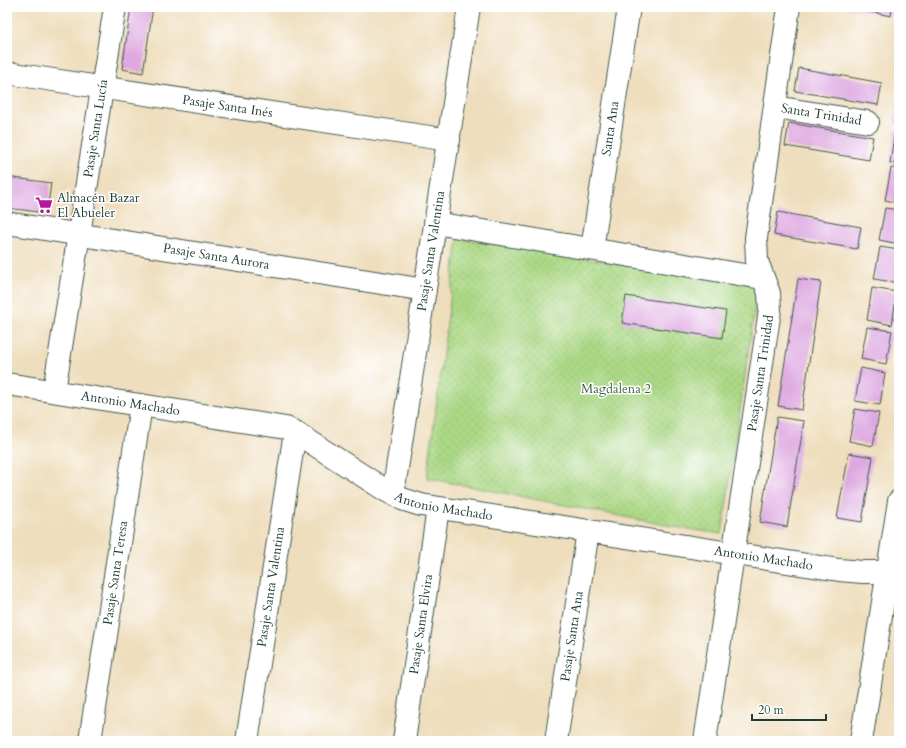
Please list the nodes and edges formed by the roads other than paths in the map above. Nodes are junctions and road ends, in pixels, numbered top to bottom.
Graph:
1 (115, 7) edge
2 (469, 7) edge
3 (629, 7) edge
4 (789, 7) edge
5 (7, 73) edge
6 (102, 87) junction
7 (775, 107) junction
8 (868, 122) dead end
9 (448, 140) junction
10 (7, 223) edge
11 (436, 223) junction
12 (78, 235) junction
13 (592, 249) junction
14 (762, 278) junction
15 (425, 290) junction
16 (7, 384) edge
17 (54, 391) junction
18 (142, 405) junction
19 (295, 432) junction
20 (393, 494) junction
21 (899, 501) edge
22 (438, 508) junction
23 (588, 532) junction
24 (733, 554) junction
25 (894, 573) edge
26 (90, 741) edge
27 (247, 741) edge
28 (404, 741) edge
29 (556, 741) edge
30 (705, 741) edge
31 (861, 741) edge

1 - 6 street, Pasaje Santa Lucía
2 - 9 street, Pasaje Santa Valentina
3 - 13 street, Santa Ana
4 - 7 street, Pasaje Santa Trinidad
5 - 6 street, Pasaje Santa Inés
6 - 9 street, Pasaje Santa Inés
6 - 12 street, Pasaje Santa Lucía
7 - 8 street, Santa Trinidad
7 - 14 street, Pasaje Santa Trinidad
9 - 11 street, Pasaje Santa Valentina
10 - 12 street, Pasaje Santa Aurora
11 - 13 street
11 - 15 street, Pasaje Santa Valentina
12 - 15 street, Pasaje Santa Aurora
12 - 17 street, Pasaje Santa Lucía
13 - 14 street
14 - 24 street, Pasaje Santa Trinidad
15 - 20 street, Pasaje Santa Valentina
16 - 17 street, Antonio Machado
17 - 18 street, Antonio Machado
18 - 19 street, Antonio Machado
18 - 26 street, Pasaje Santa Teresa
19 - 20 street, Antonio Machado
19 - 27 street, Pasaje Santa Valentina
20 - 22 street, Antonio Machado
21 - 25 street
22 - 23 street, Antonio Machado
22 - 28 street, Pasaje Santa Elvira
23 - 24 street, Antonio Machado
23 - 29 street, Pasaje Santa Ana
24 - 25 street, Antonio Machado
24 - 30 street, Pasaje Santa Trinidad
25 - 31 street

